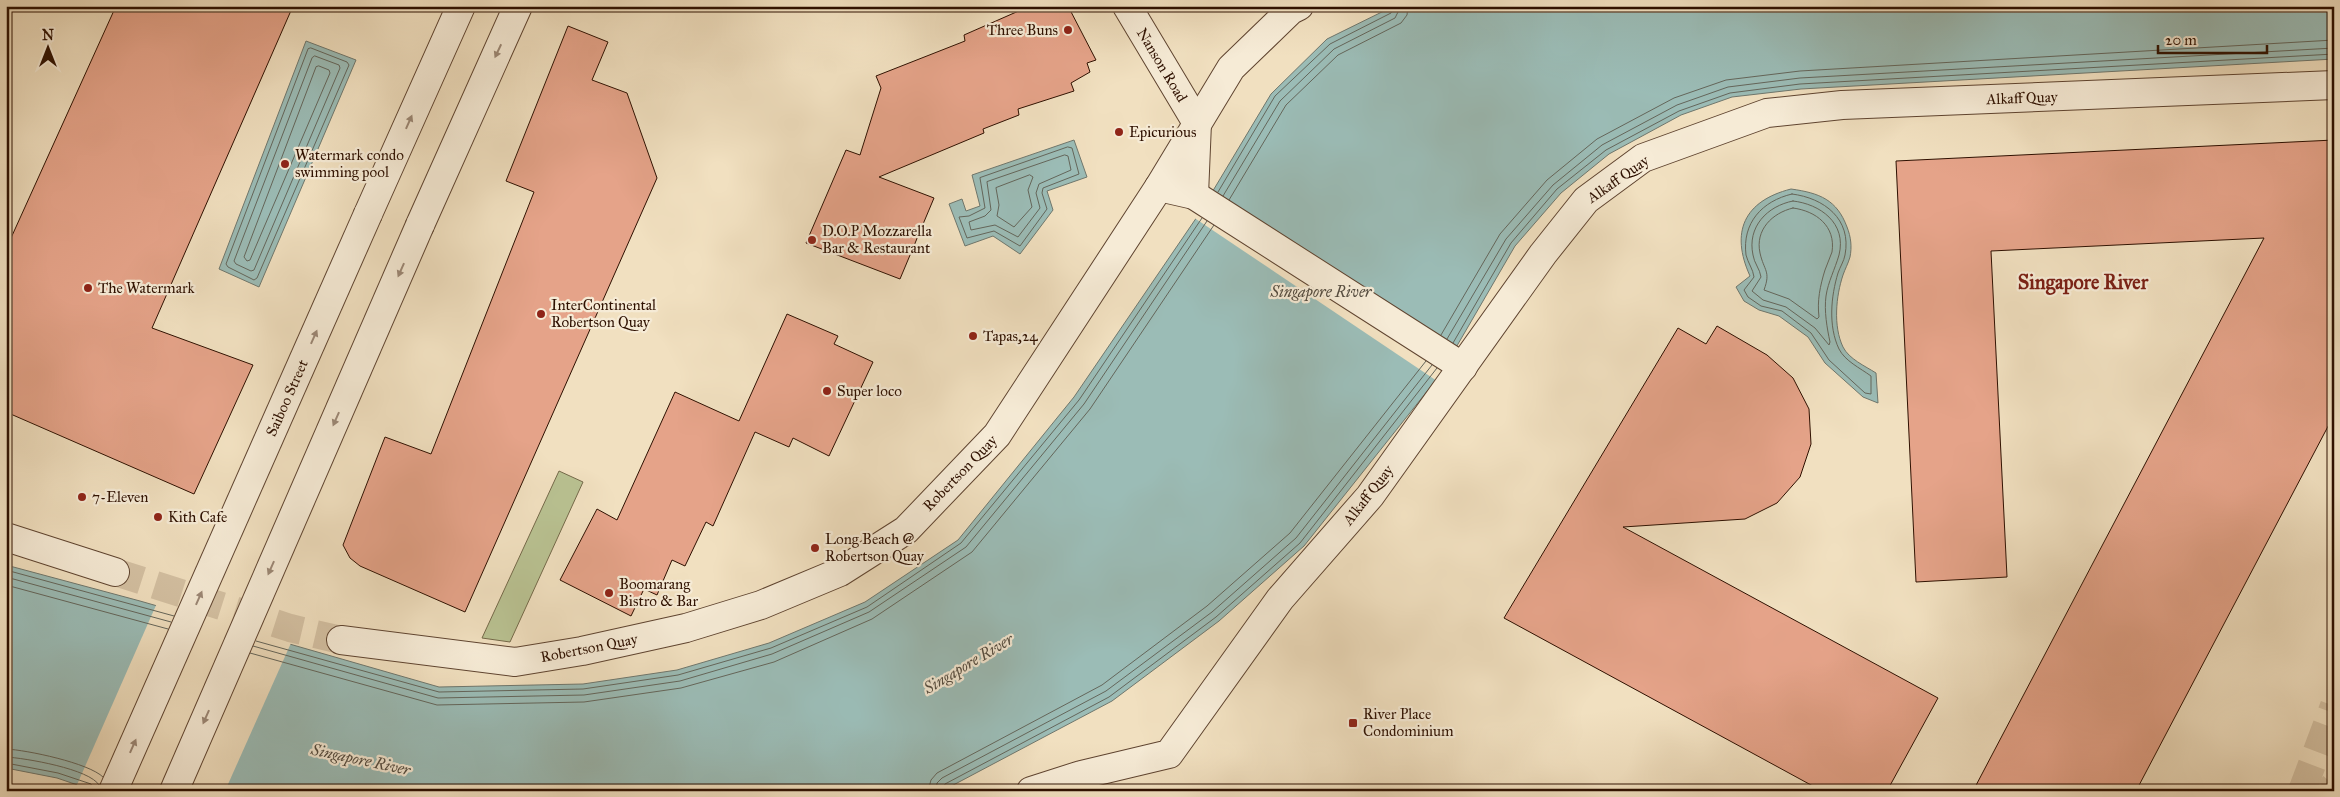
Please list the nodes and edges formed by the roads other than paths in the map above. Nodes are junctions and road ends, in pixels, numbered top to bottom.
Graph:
1 (461, 6) edge
2 (518, 6) edge
3 (1126, 6) edge
4 (1298, 6) edge
5 (2334, 85) edge
6 (1197, 123) junction
7 (1159, 187) junction
8 (1194, 195) junction
9 (1463, 367) junction
10 (6, 537) edge
11 (115, 572) tunnel mouth
12 (341, 640) tunnel mouth
13 (113, 791) edge
14 (174, 791) edge
15 (1031, 791) edge

13 -> 1 street, Saiboo Street, bridge
2 -> 14 street, bridge
3 - 6 street, Nanson Road
4 - 6 street, Robertson Quay
5 - 9 street, Alkaff Quay
6 - 7 street, Robertson Quay
6 - 8 street
7 - 8 street
7 - 12 street, Robertson Quay
8 - 9 street
9 - 15 street, Alkaff Quay
10 - 11 street

